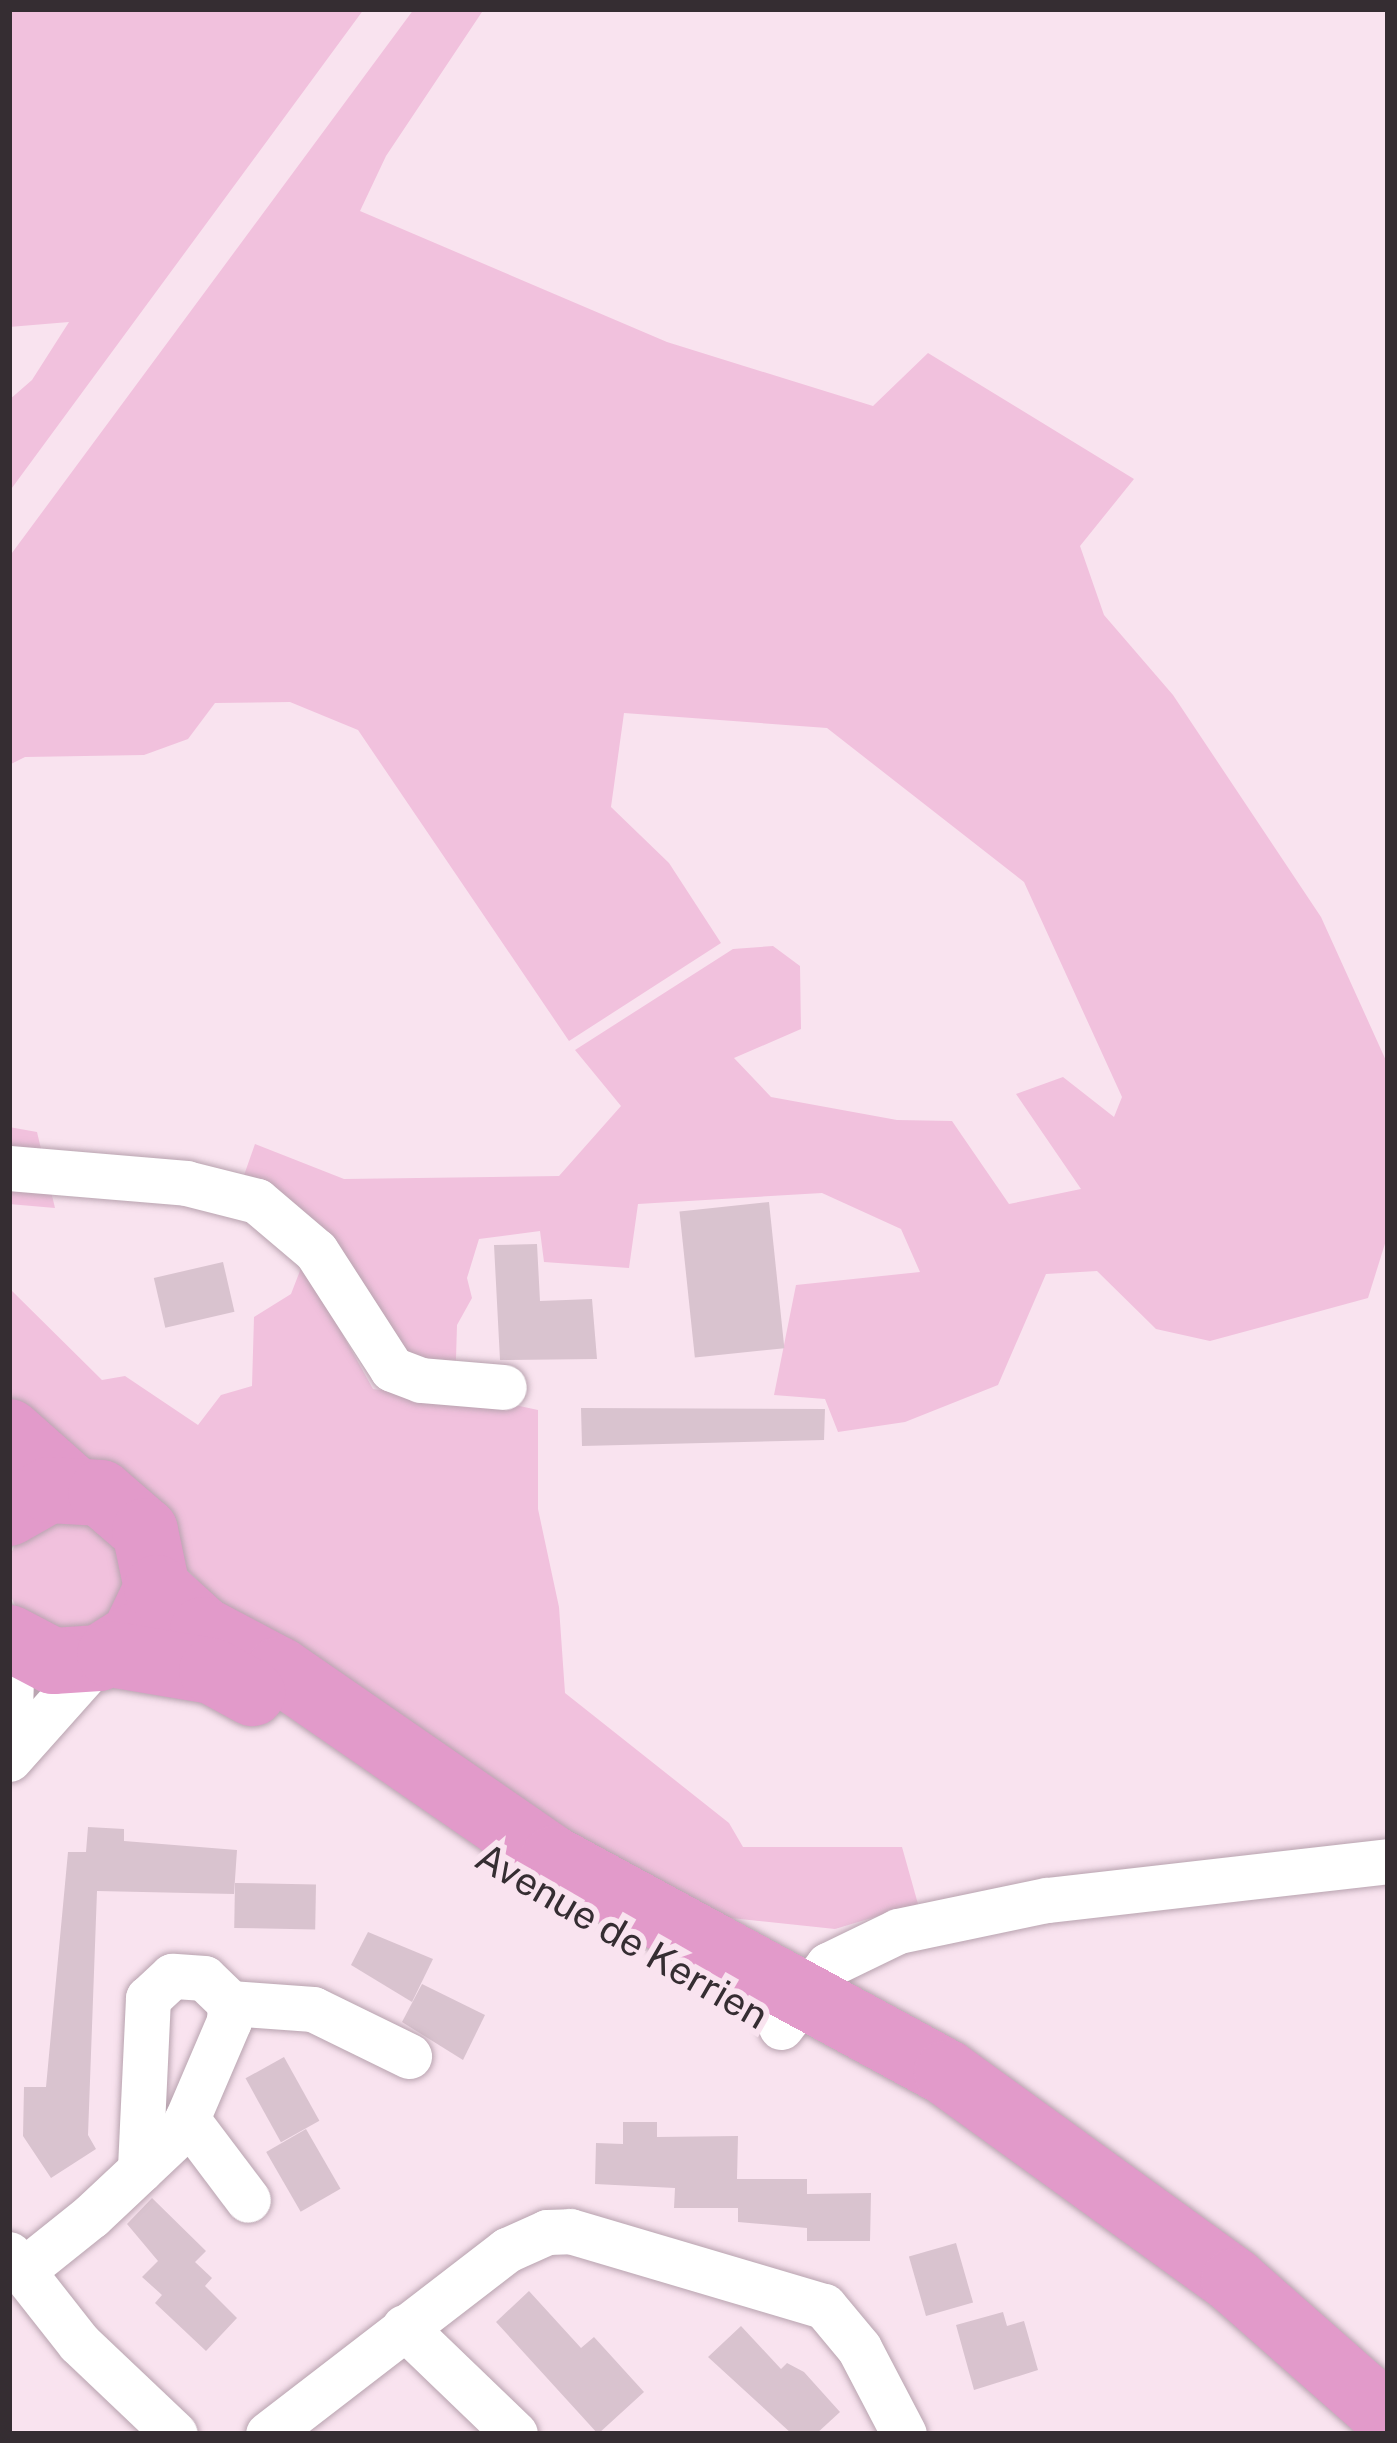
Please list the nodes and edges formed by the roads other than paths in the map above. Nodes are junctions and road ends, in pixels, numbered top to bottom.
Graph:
1 (9, 1168) edge
2 (504, 1387) dead end
3 (9, 1432) edge
4 (72, 1488) junction
5 (9, 1513) edge
6 (157, 1588) junction
7 (10, 1639) edge
8 (105, 1656) junction
9 (9, 1755) edge
10 (1388, 1861) edge
11 (230, 2003) junction
12 (792, 2010) junction
13 (410, 2056) dead end
14 (187, 2120) junction
15 (140, 2170) junction
16 (248, 2200) dead end
17 (15, 2263) edge
18 (404, 2327) junction
19 (1388, 2417) edge
20 (175, 2434) edge
21 (268, 2434) edge
22 (515, 2434) edge
23 (904, 2434) edge

1 - 2 street
3 - 4 main road
4 - 5 main road
4 - 6 main road
6 - 8 main road
6 - 12 main road, Avenue de Kerrien
7 - 8 main road, Avenue de Kerrien
7 - 9 street
8 - 9 street
8 - 12 main road, Avenue de Kerrien
10 - 12 street
11 - 13 street
11 - 14 street
11 - 15 street
12 - 19 main road, Avenue de Kerrien
14 - 15 street
14 - 16 street
15 - 17 street
17 - 20 street
18 - 21 street
18 - 22 street
18 - 23 street

